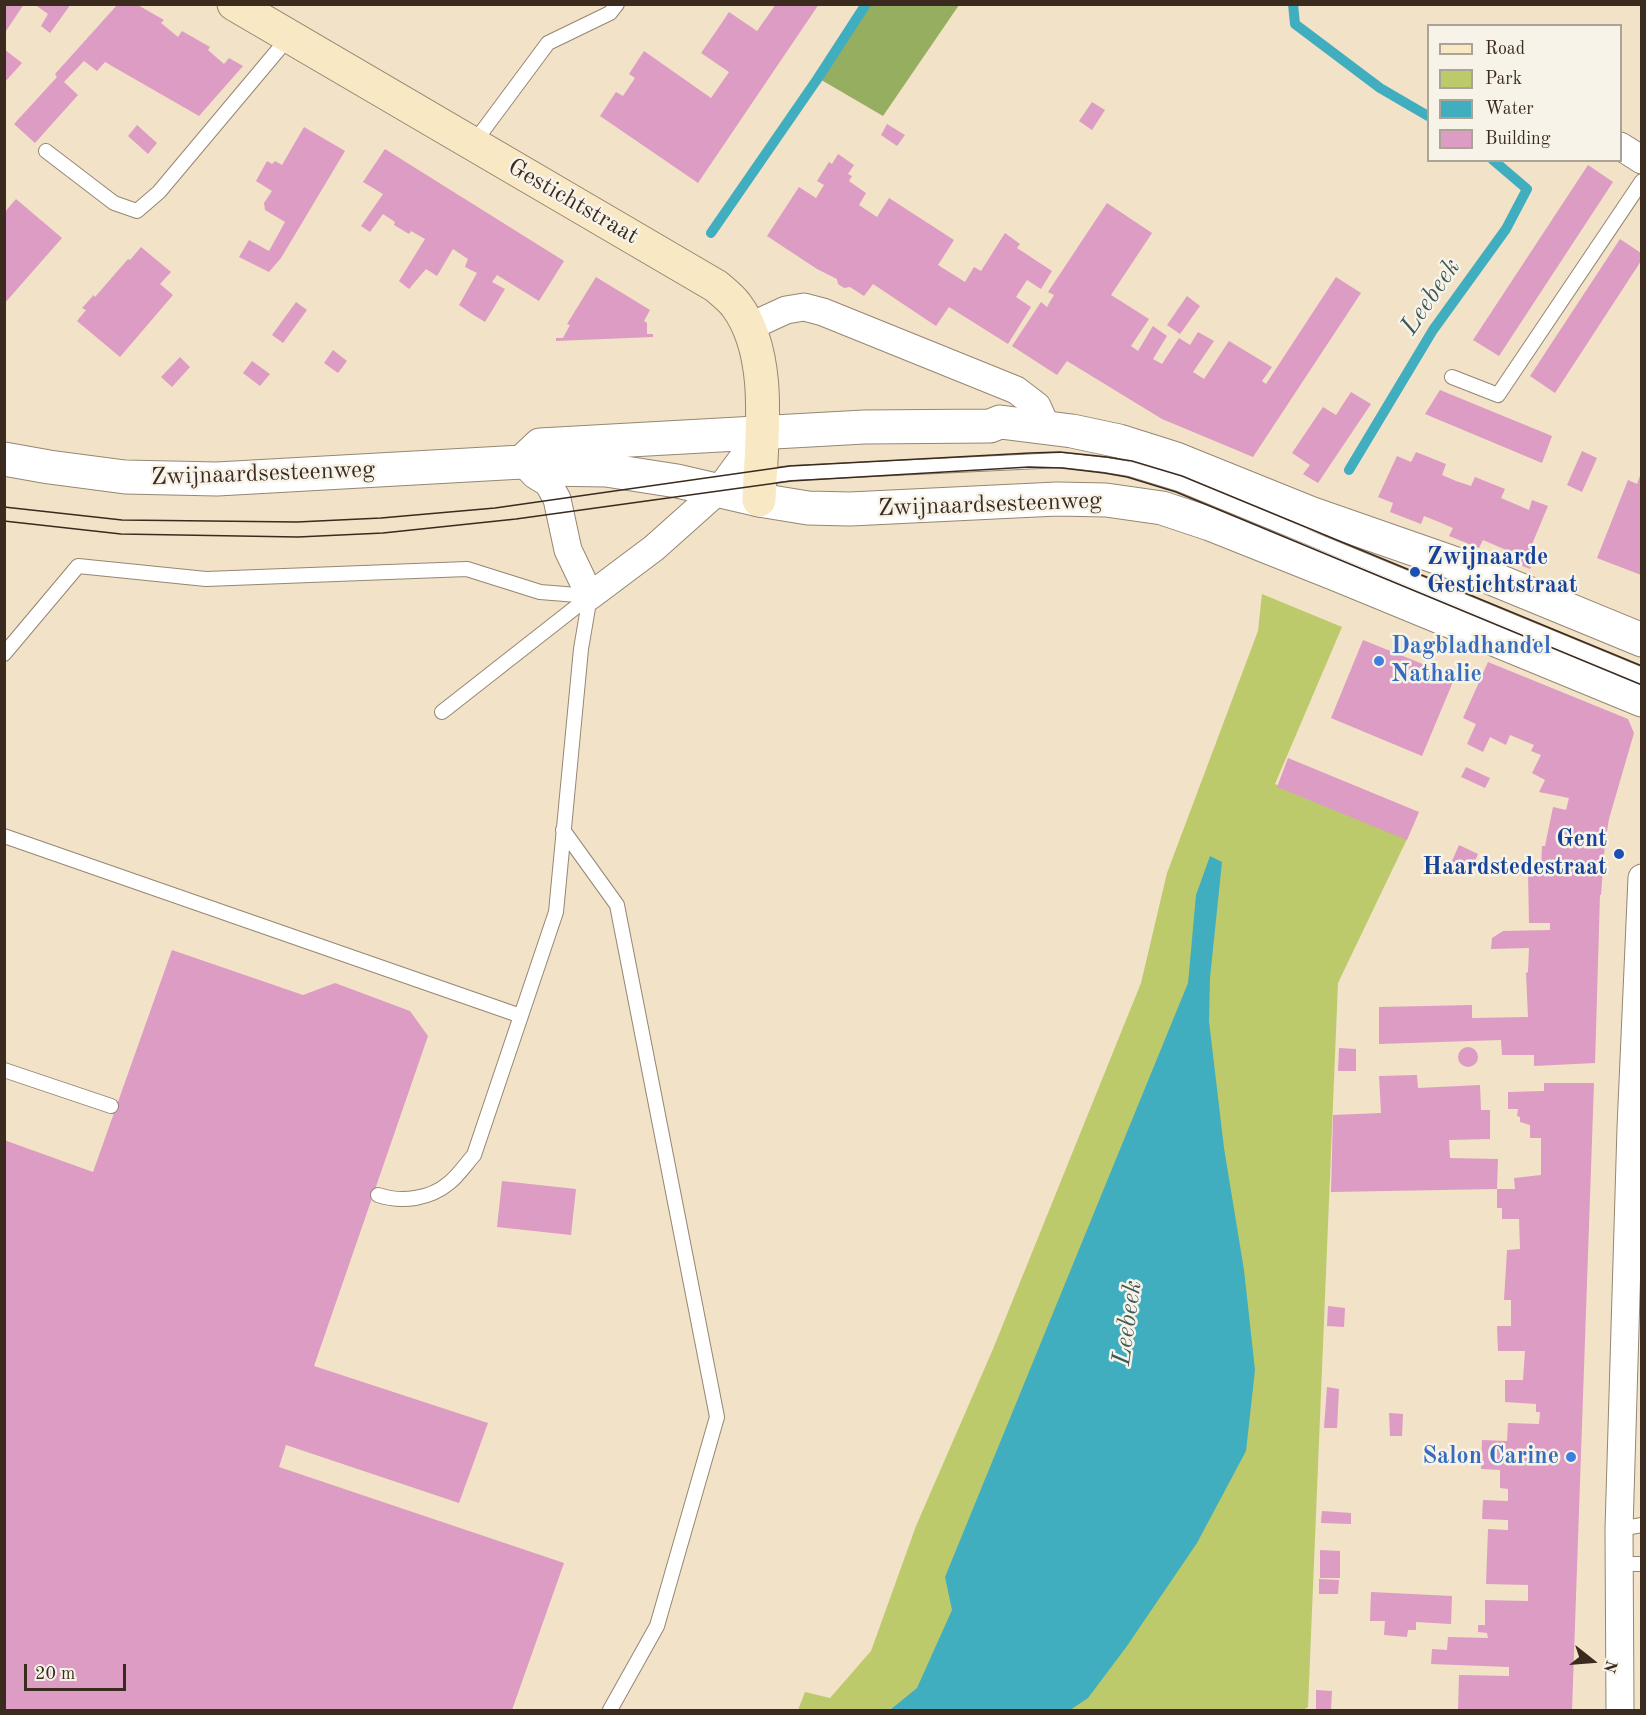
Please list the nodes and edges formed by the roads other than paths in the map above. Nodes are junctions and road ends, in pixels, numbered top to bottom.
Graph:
1 (234, 4) edge
2 (616, 4) edge
3 (289, 37) junction
4 (473, 144) junction
5 (1622, 147) edge
6 (46, 151) dead end
7 (1641, 160) edge
8 (1641, 181) edge
9 (749, 327) junction
10 (1452, 377) dead end
11 (1047, 428) junction
12 (761, 432) junction
13 (4, 459) edge
14 (522, 462) junction
15 (759, 488) junction
16 (719, 490) junction
17 (590, 596) junction
18 (1641, 640) edge
19 (4, 654) edge
20 (1641, 675) edge
21 (1641, 700) edge
22 (442, 712) dead end
23 (563, 830) junction
24 (4, 836) edge
25 (1641, 878) edge
26 (521, 1016) junction
27 (4, 1070) edge
28 (111, 1106) dead end
29 (1636, 1128) edge
30 (378, 1195) dead end
31 (1630, 1527) edge
32 (1630, 1564) edge
33 (610, 1710) edge
34 (1620, 1710) edge

1 - 3 main road, Gestichtstraat
2 - 4 lane
3 - 4 main road, Gestichtstraat
3 - 6 lane
4 - 9 main road, Gestichtstraat
5 - 7 street
8 - 10 lane
9 - 11 street
9 - 12 main road, Gestichtstraat
11 - 12 street
11 - 18 street
12 - 14 street
12 - 15 main road, Gestichtstraat
12 - 16 street
13 - 14 street, Zwijnaardsesteenweg
14 - 16 street, Zwijnaardsesteenweg
14 - 17 street
15 - 16 street, Zwijnaardsesteenweg
15 - 20 lane
15 - 21 street, Zwijnaardsesteenweg
16 - 17 street
17 - 19 lane
17 - 22 lane
17 - 23 lane
23 - 26 lane
23 - 33 lane
24 - 26 lane
25 - 29 street
26 - 30 lane
27 - 28 lane
29 - 31 street
31 - 32 street
32 - 34 street

